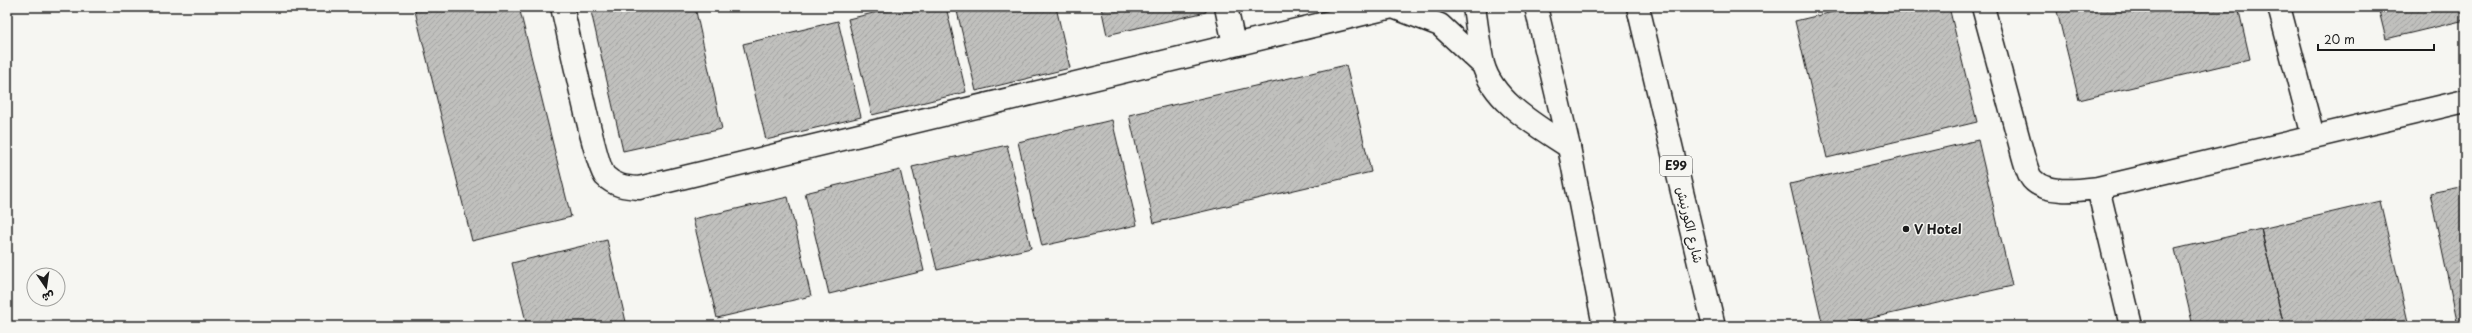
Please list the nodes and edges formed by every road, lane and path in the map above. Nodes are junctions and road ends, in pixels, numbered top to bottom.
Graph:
1 (562, 7) edge
2 (1226, 7) edge
3 (1393, 7) edge
4 (1474, 7) edge
5 (1536, 7) edge
6 (1638, 7) edge
7 (1983, 7) edge
8 (2279, 7) edge
9 (1234, 44) junction
10 (1483, 65) junction
11 (2465, 101) edge
12 (2313, 136) junction
13 (1569, 147) junction
14 (2098, 188) junction
15 (1604, 326) edge
16 (1714, 326) edge
17 (2131, 326) edge

1 - 9 main road
2 - 9 main road
3 - 9 main road
3 - 10 main road
4 - 10 main road
5 - 13 main road
6 - 16 main road, شارع الكورنيش / E99
7 - 14 main road
8 - 12 main road
10 - 13 main road
11 - 12 main road
12 - 14 main road
13 - 15 main road
14 - 17 main road

